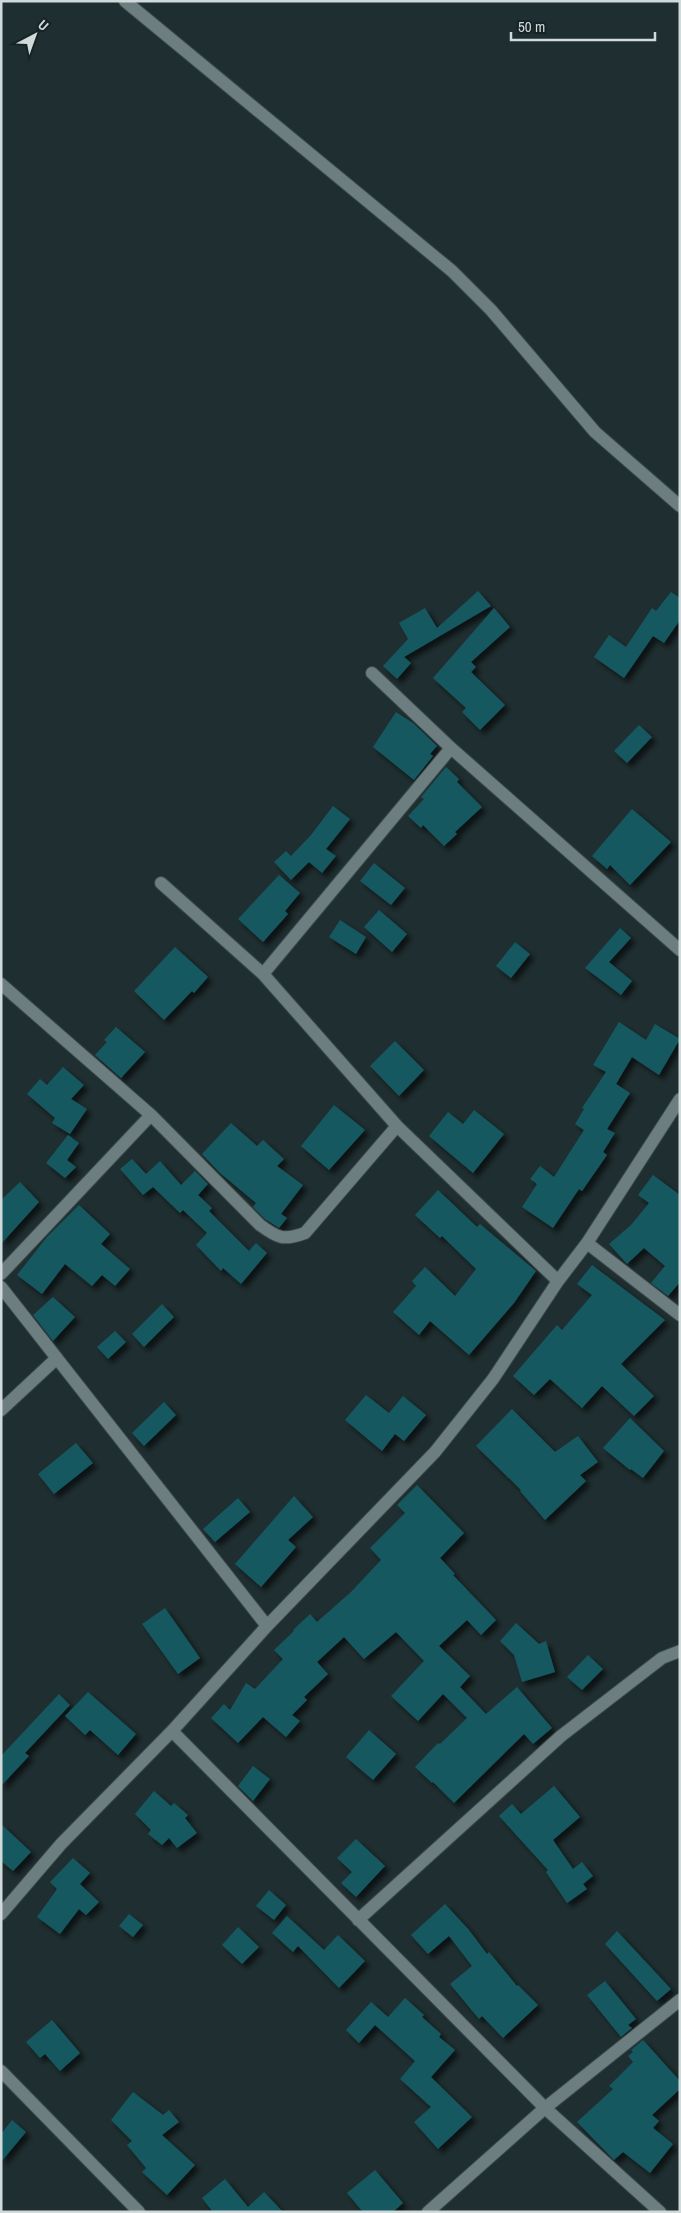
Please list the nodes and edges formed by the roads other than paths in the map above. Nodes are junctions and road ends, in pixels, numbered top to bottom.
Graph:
1 (125, 1) edge
2 (680, 506) edge
3 (372, 673) dead end
4 (451, 748) junction
5 (161, 883) dead end
6 (680, 950) edge
7 (263, 974) junction
8 (1, 984) edge
9 (680, 1099) edge
10 (151, 1115) junction
11 (397, 1126) junction
12 (588, 1243) junction
13 (1, 1274) edge
14 (558, 1281) junction
15 (1, 1287) edge
16 (680, 1315) edge
17 (57, 1358) junction
18 (1, 1410) edge
19 (267, 1626) junction
20 (680, 1651) edge
21 (172, 1731) junction
22 (1, 1914) edge
23 (358, 1920) junction
24 (680, 2000) edge
25 (1, 2071) edge
26 (545, 2108) junction
27 (139, 2212) edge
28 (428, 2212) edge
29 (660, 2212) edge

1 - 2 street
3 - 4 street
4 - 6 street
4 - 7 street
5 - 7 street
7 - 11 street
8 - 10 street
9 - 12 street
10 - 11 street
10 - 13 street
11 - 14 street
12 - 14 street
12 - 16 street
14 - 19 street
15 - 17 street
17 - 18 street
17 - 19 street
19 - 21 street
20 - 23 street
21 - 22 street
21 - 23 street
23 - 26 street
24 - 26 street
25 - 27 street
26 - 28 street
26 - 29 street

